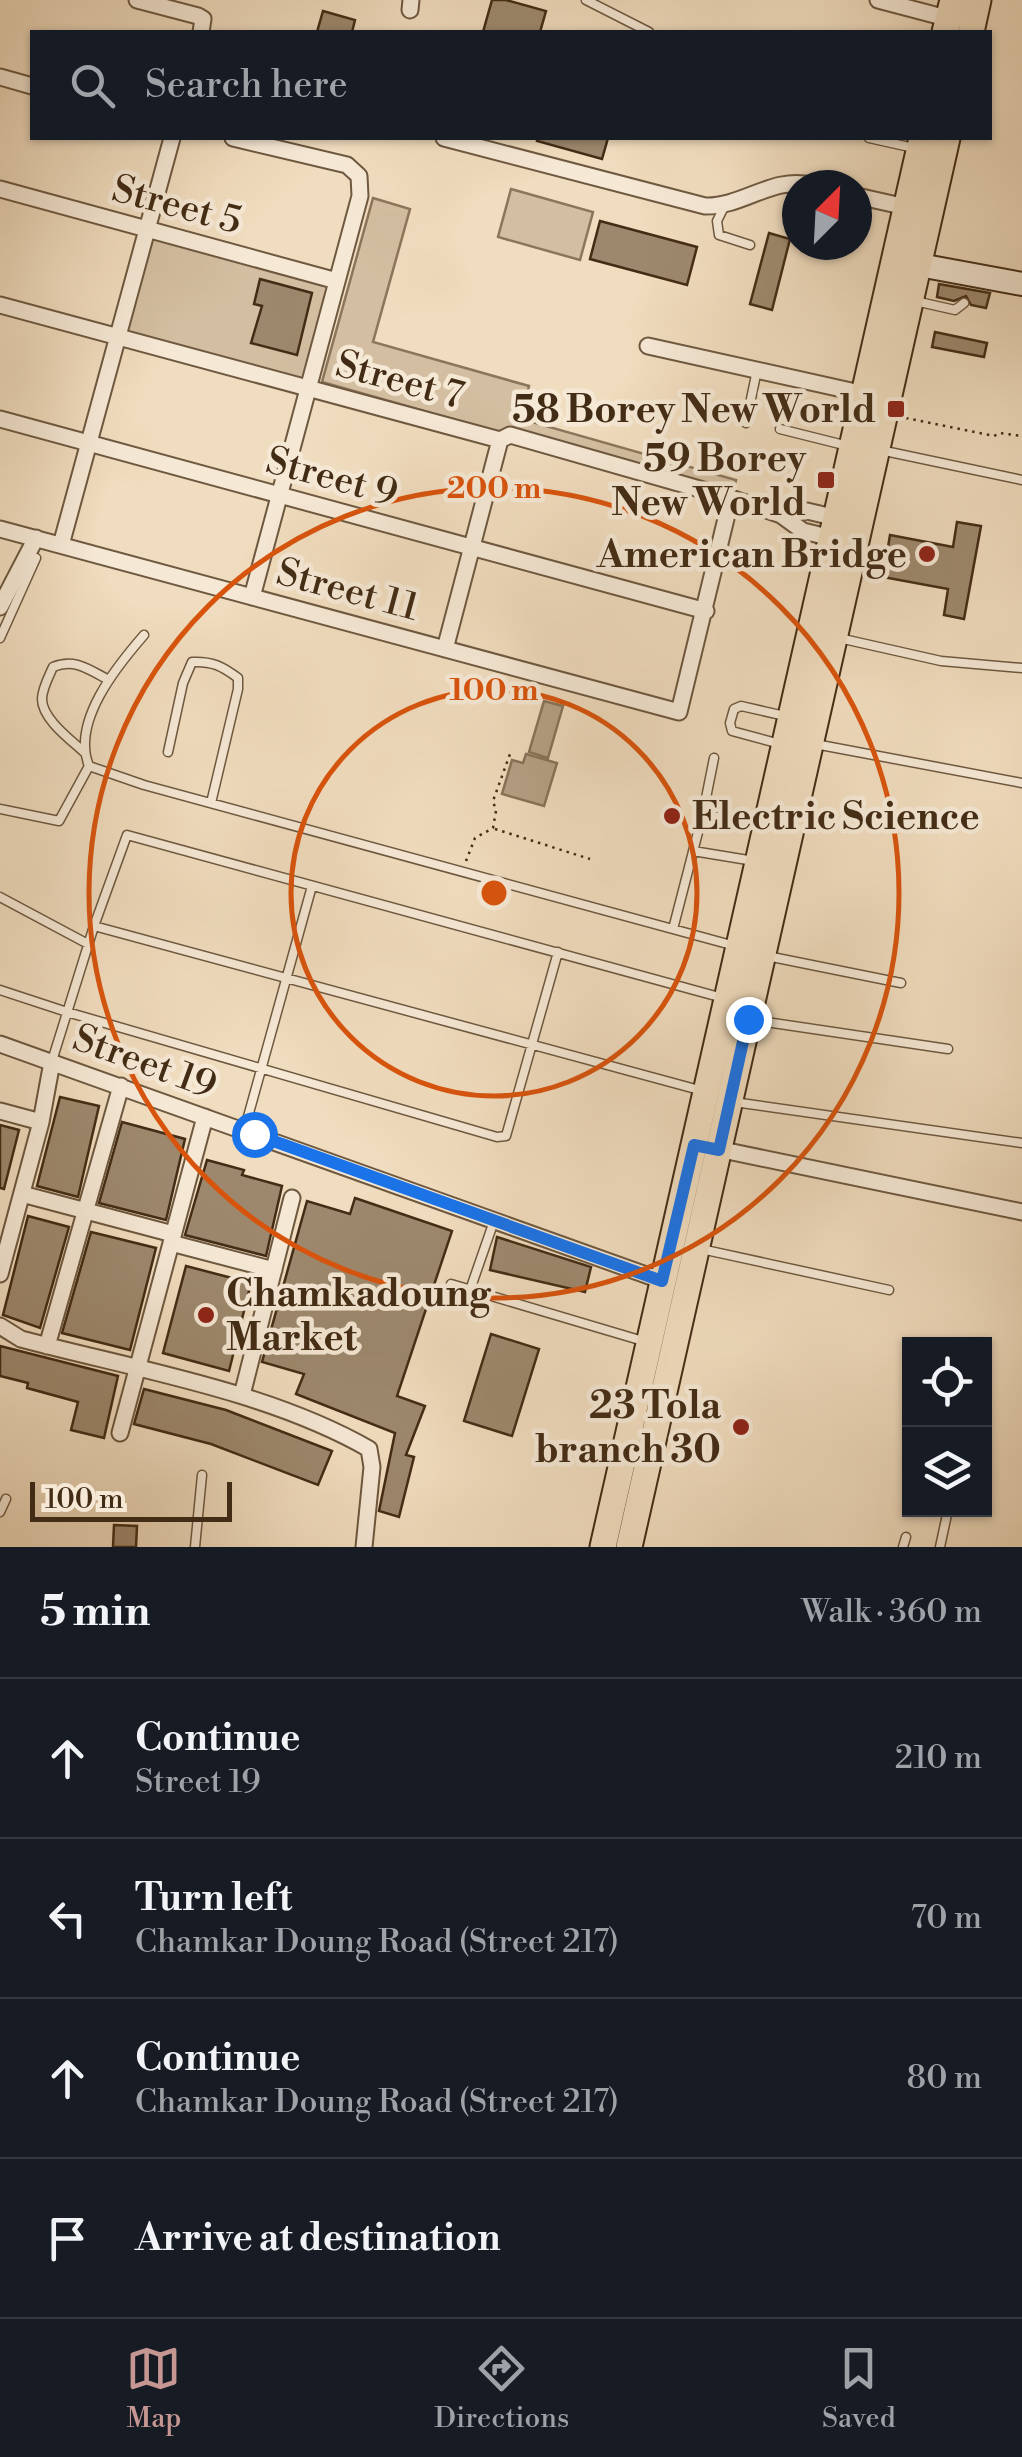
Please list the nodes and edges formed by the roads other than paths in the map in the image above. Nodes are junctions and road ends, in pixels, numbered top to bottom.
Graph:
1 (137, 0) edge
2 (586, 0) edge
3 (878, 0) edge
4 (961, 18) edge
5 (202, 26) edge
6 (646, 30) edge
7 (0, 77) edge
8 (30, 85) edge
9 (171, 140) edge
10 (241, 140) edge
11 (452, 140) edge
12 (890, 140) edge
13 (946, 140) edge
14 (921, 143) edge
15 (782, 184) edge
16 (0, 189) edge
17 (872, 199) edge
18 (724, 206) junction
19 (906, 207) junction
20 (147, 229) junction
21 (750, 244) dead end
22 (906, 263) junction
23 (337, 281) junction
24 (1022, 284) edge
25 (910, 300) junction
26 (964, 303) dead end
27 (0, 305) edge
28 (118, 337) junction
29 (648, 346) dead end
30 (757, 370) junction
31 (308, 388) junction
32 (879, 403) junction
33 (0, 419) edge
34 (746, 423) dead end
35 (780, 429) dead end
36 (500, 440) junction
37 (88, 443) junction
38 (864, 448) junction
39 (1022, 480) edge
40 (279, 495) junction
41 (732, 498) junction
42 (0, 528) edge
43 (846, 530) junction
44 (36, 538) junction
45 (61, 545) junction
46 (472, 547) junction
47 (36, 558) dead end
48 (252, 597) junction
49 (0, 607) edge
50 (706, 610) junction
51 (144, 635) dead end
52 (834, 637) junction
53 (0, 638) edge
54 (445, 649) junction
55 (1022, 668) edge
56 (107, 679) junction
57 (791, 718) junction
58 (798, 744) junction
59 (84, 752) junction
60 (168, 752) dead end
61 (714, 758) dead end
62 (89, 766) junction
63 (1022, 784) edge
64 (211, 803) junction
65 (0, 809) edge
66 (703, 813) junction
67 (766, 830) junction
68 (693, 852) junction
69 (759, 862) junction
70 (312, 886) junction
71 (0, 897) edge
72 (94, 926) junction
73 (673, 929) junction
74 (88, 944) junction
75 (751, 951) junction
76 (558, 952) junction
77 (286, 978) junction
78 (901, 983) dead end
79 (0, 990) edge
80 (728, 999) junction
81 (67, 1012) junction
82 (748, 1019) junction
83 (0, 1044) edge
84 (533, 1045) junction
85 (948, 1049) dead end
86 (52, 1062) junction
87 (262, 1068) junction
88 (120, 1086) junction
89 (718, 1097) junction
90 (0, 1111) edge
91 (205, 1117) junction
92 (41, 1122) junction
93 (244, 1131) junction
94 (1022, 1143) edge
95 (707, 1147) junction
96 (22, 1194) junction
97 (292, 1198) dead end
98 (85, 1211) junction
99 (1022, 1212) edge
100 (8, 1213) edge
101 (494, 1220) junction
102 (172, 1239) junction
103 (696, 1248) junction
104 (274, 1270) junction
105 (0, 1274) edge
106 (662, 1281) junction
107 (450, 1284) dead end
108 (470, 1290) junction
109 (888, 1290) dead end
110 (0, 1326) edge
111 (648, 1342) junction
112 (47, 1346) junction
113 (138, 1370) junction
114 (242, 1396) junction
115 (120, 1433) dead end
116 (202, 1475) dead end
117 (6, 1499) dead end
118 (0, 1512) edge
119 (946, 1517) edge
120 (194, 1547) edge
121 (364, 1547) edge
122 (603, 1547) edge
123 (630, 1547) edge
124 (940, 1547) edge

1 - 5 street
2 - 6 lane
3 - 4 street
7 - 8 street
9 - 20 street
10 - 23 street
11 - 18 street
12 - 14 lane
13 - 22 main road
14 - 19 main road
15 - 18 street
16 - 20 street, Street 5
17 - 19 street
18 - 21 lane
19 - 22 main road
20 - 23 street, Street 5
20 - 28 street
22 - 24 street
22 - 25 main road
22 - 32 main road
23 - 31 street
25 - 26 lane
25 - 32 main road
27 - 28 street, Street 7
28 - 31 street, Street 7
28 - 37 street
29 - 30 street
30 - 32 street
30 - 34 lane
31 - 36 street, Street 7
31 - 40 street
32 - 38 main road
33 - 37 street, Street 9
35 - 38 lane
36 - 41 street, Street 7
36 - 46 street
37 - 40 street, Street 9
37 - 45 street
38 - 39 lane
38 - 43 main road
40 - 46 street, Street 9
40 - 48 street
41 - 43 street, Street 7
41 - 50 street
42 - 44 street, Street 11
43 - 52 main road
43 - 57 main road
44 - 45 street, Street 11
44 - 49 street
45 - 48 street, Street 11
46 - 50 street, Street 9
46 - 54 street
47 - 53 lane
48 - 54 street, Street 11
50 - 54 street, Street 11
51 - 56 lane
52 - 55 lane
52 - 58 main road
56 - 59 lane
56 - 59 lane
57 - 58 main road
57 - 58 lane
58 - 63 lane
58 - 67 main road
58 - 75 main road
59 - 62 lane
60 - 64 lane
61 - 66 lane
62 - 64 lane
62 - 65 lane
64 - 73 lane
66 - 67 lane
66 - 68 lane
67 - 69 main road
68 - 69 lane
68 - 73 lane
69 - 75 main road
70 - 72 lane
70 - 76 lane
70 - 77 lane
71 - 74 lane
72 - 74 lane
72 - 77 lane
73 - 75 lane
74 - 81 lane
75 - 78 lane
75 - 80 main road
75 - 82 main road
76 - 80 lane
76 - 84 lane
77 - 84 lane
77 - 87 lane
79 - 81 lane
80 - 89 main road
81 - 86 lane
81 - 87 lane
82 - 85 lane
82 - 89 main road
83 - 86 street, Street 19
84 - 87 lane
84 - 89 lane
86 - 88 street, Street 19
86 - 92 street
87 - 93 lane
88 - 91 street, Street 19
88 - 98 street
89 - 94 lane
89 - 95 main road
90 - 92 street
91 - 93 street, Street 19
91 - 102 street
92 - 96 street
93 - 101 street, Street 19
95 - 99 street
95 - 103 main road
95 - 106 main road
96 - 98 street
96 - 100 street
97 - 104 street
98 - 102 street
98 - 112 street
100 - 105 street
101 - 106 street, Street 19
101 - 108 lane
102 - 104 street
102 - 113 street
103 - 109 lane
103 - 123 main road
104 - 114 street
106 - 111 main road
107 - 108 lane
108 - 111 lane
110 - 112 street
111 - 122 main road
112 - 113 street
113 - 114 street
113 - 115 street
114 - 121 street
116 - 120 lane
117 - 118 lane
119 - 124 lane

